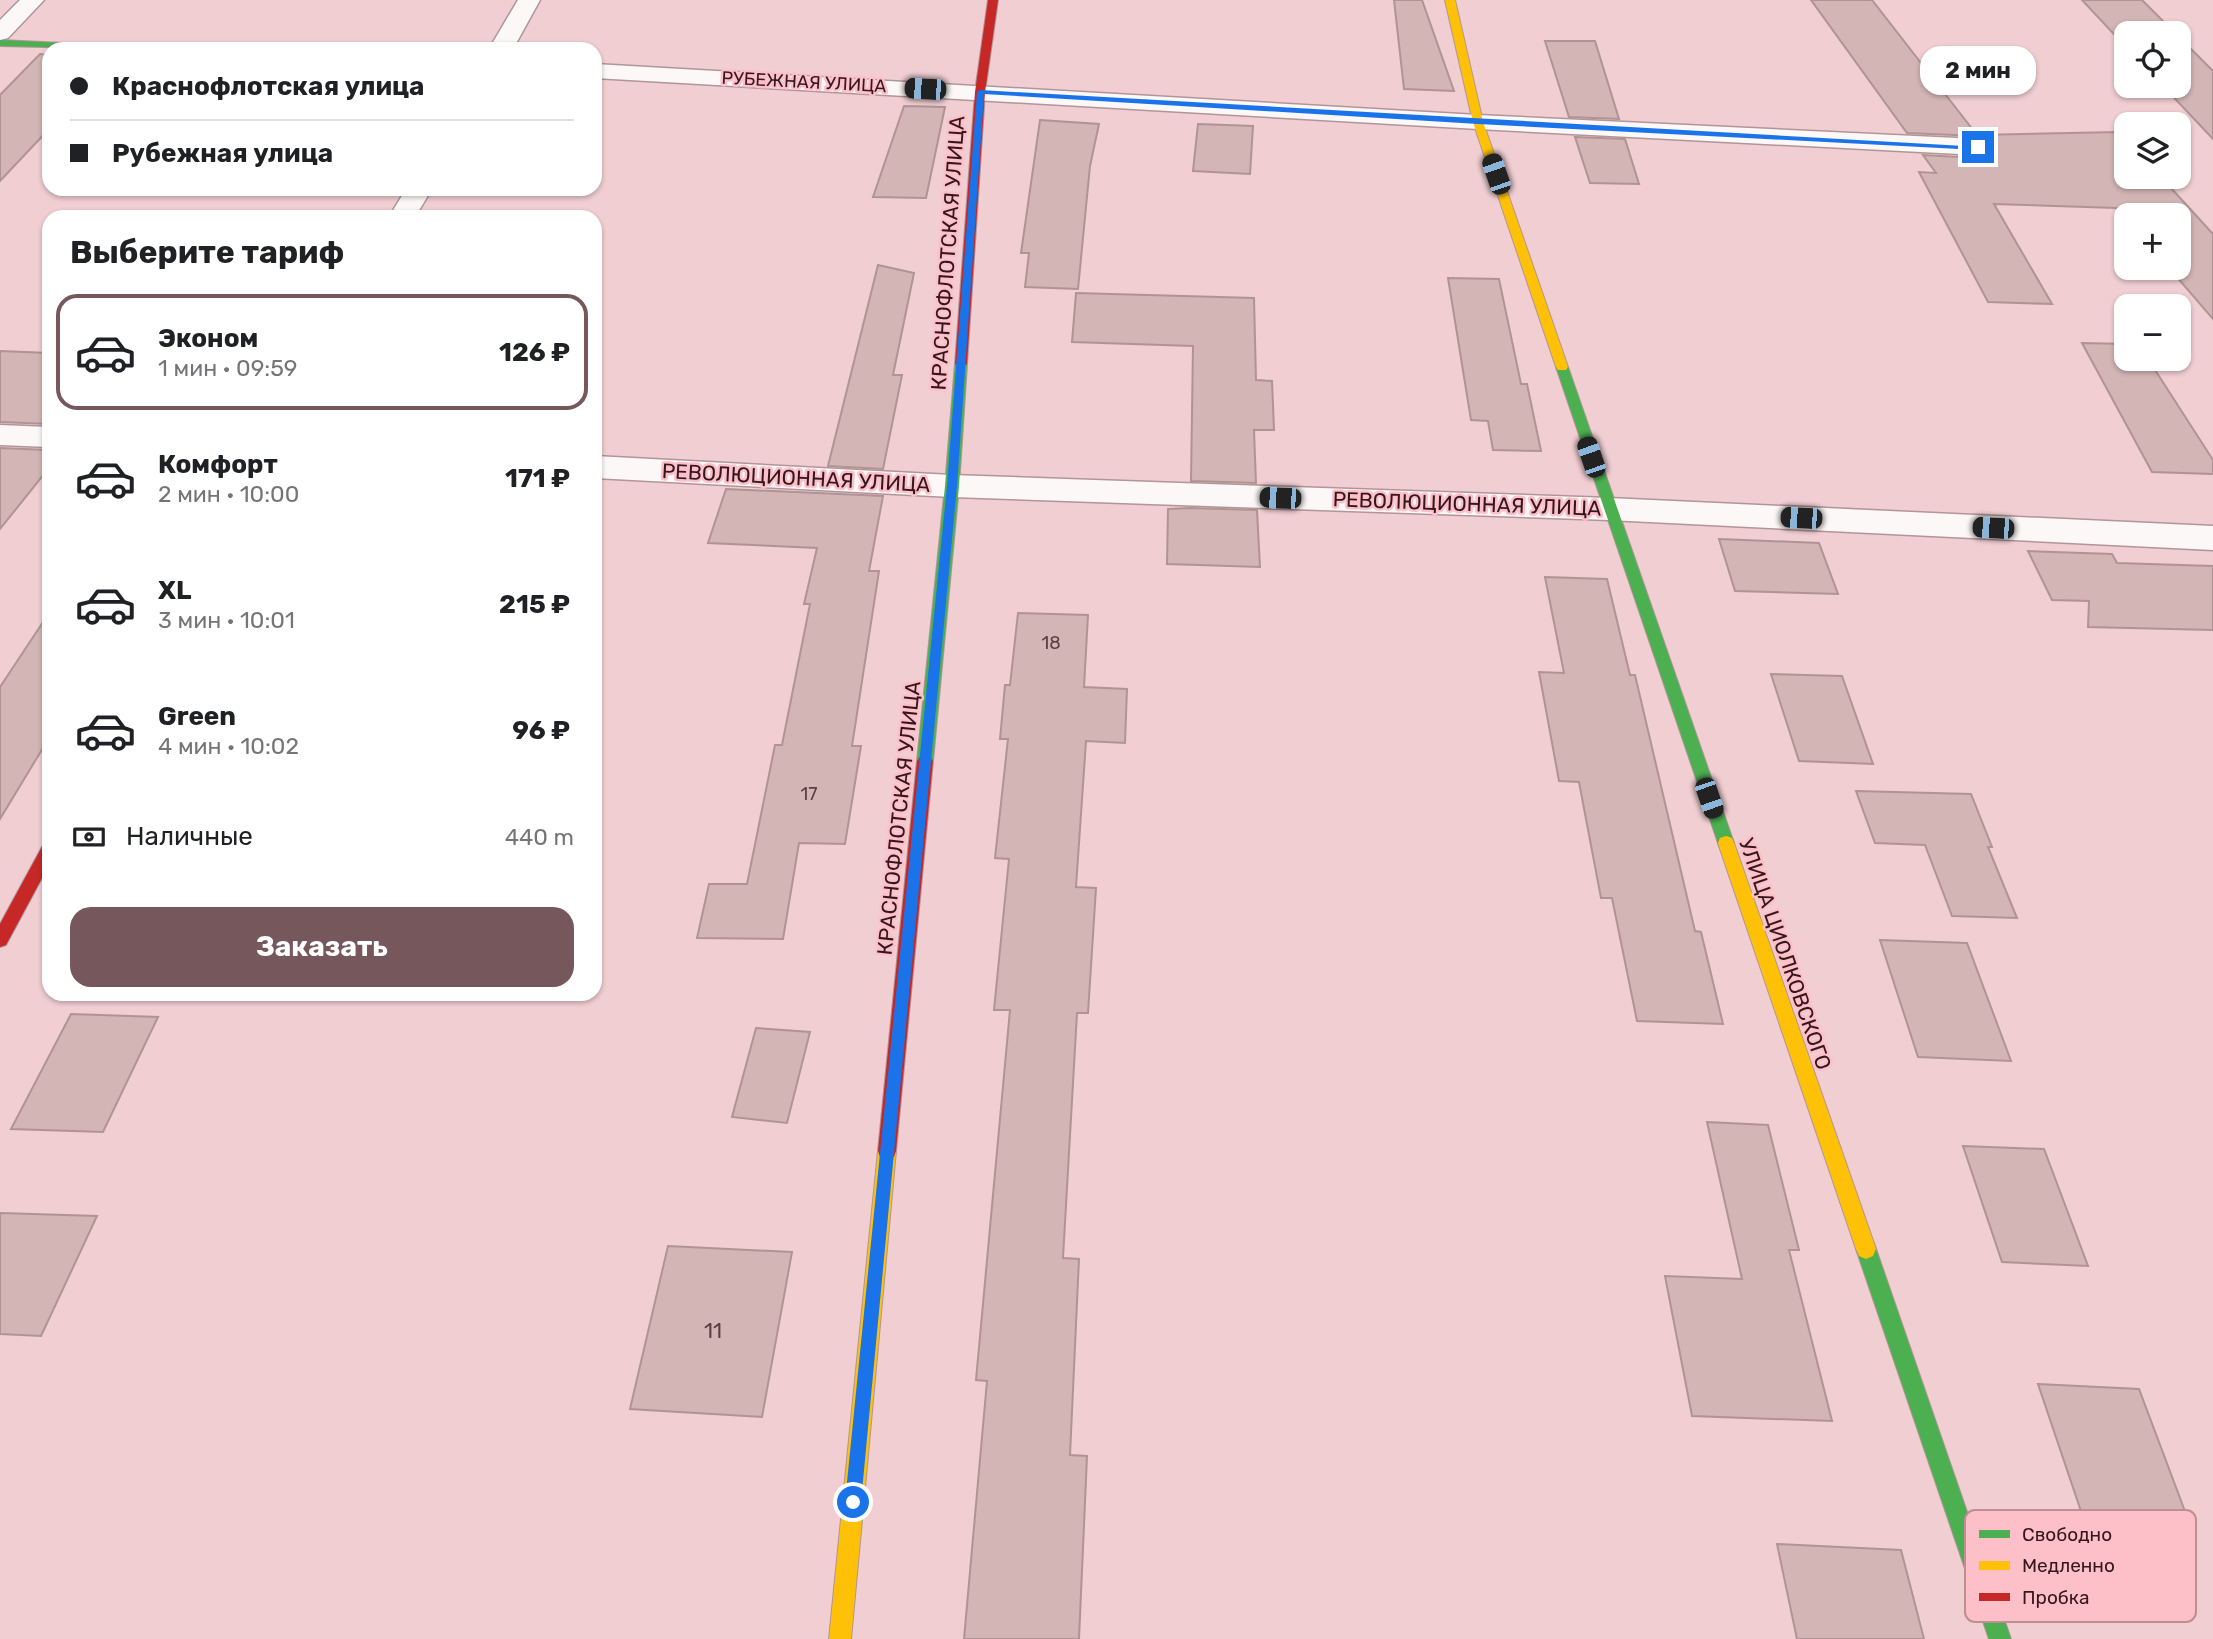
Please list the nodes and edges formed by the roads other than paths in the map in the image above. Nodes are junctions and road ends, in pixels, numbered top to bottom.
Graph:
1 (33, 0) edge
2 (529, 0) edge
3 (993, 0) edge
4 (1450, 0) edge
5 (0, 33) edge
6 (505, 42) edge
7 (0, 43) edge
8 (42, 45) edge
9 (602, 71) edge
10 (980, 92) junction
11 (1478, 122) junction
12 (1978, 147) dead end
13 (0, 435) edge
14 (42, 437) edge
15 (602, 467) edge
16 (952, 486) junction
17 (1609, 509) junction
18 (2213, 538) edge
19 (42, 863) edge
20 (0, 940) edge
21 (1965, 1538) edge
22 (1994, 1622) edge
23 (840, 1639) edge
24 (2000, 1639) edge

1 - 5 street
2 - 6 street
3 - 10 street, КРАСНОФЛОТСКАЯ УЛИЦА
4 - 11 street, УЛИЦА ЦИОЛКОВСКОГО
7 - 8 street
9 - 10 street, РУБЕЖНАЯ УЛИЦА
10 - 11 street, РУБЕЖНАЯ УЛИЦА
10 - 16 street, КРАСНОФЛОТСКАЯ УЛИЦА
11 - 12 street, РУБЕЖНАЯ УЛИЦА
11 - 17 street, УЛИЦА ЦИОЛКОВСКОГО
13 - 14 street
15 - 16 street, РЕВОЛЮЦИОННАЯ УЛИЦА
16 - 17 street, РЕВОЛЮЦИОННАЯ УЛИЦА
16 - 23 street, КРАСНОФЛОТСКАЯ УЛИЦА
17 - 18 street, РЕВОЛЮЦИОННАЯ УЛИЦА
17 - 21 street, УЛИЦА ЦИОЛКОВСКОГО
19 - 20 street
22 - 24 street, УЛИЦА ЦИОЛКОВСКОГО

